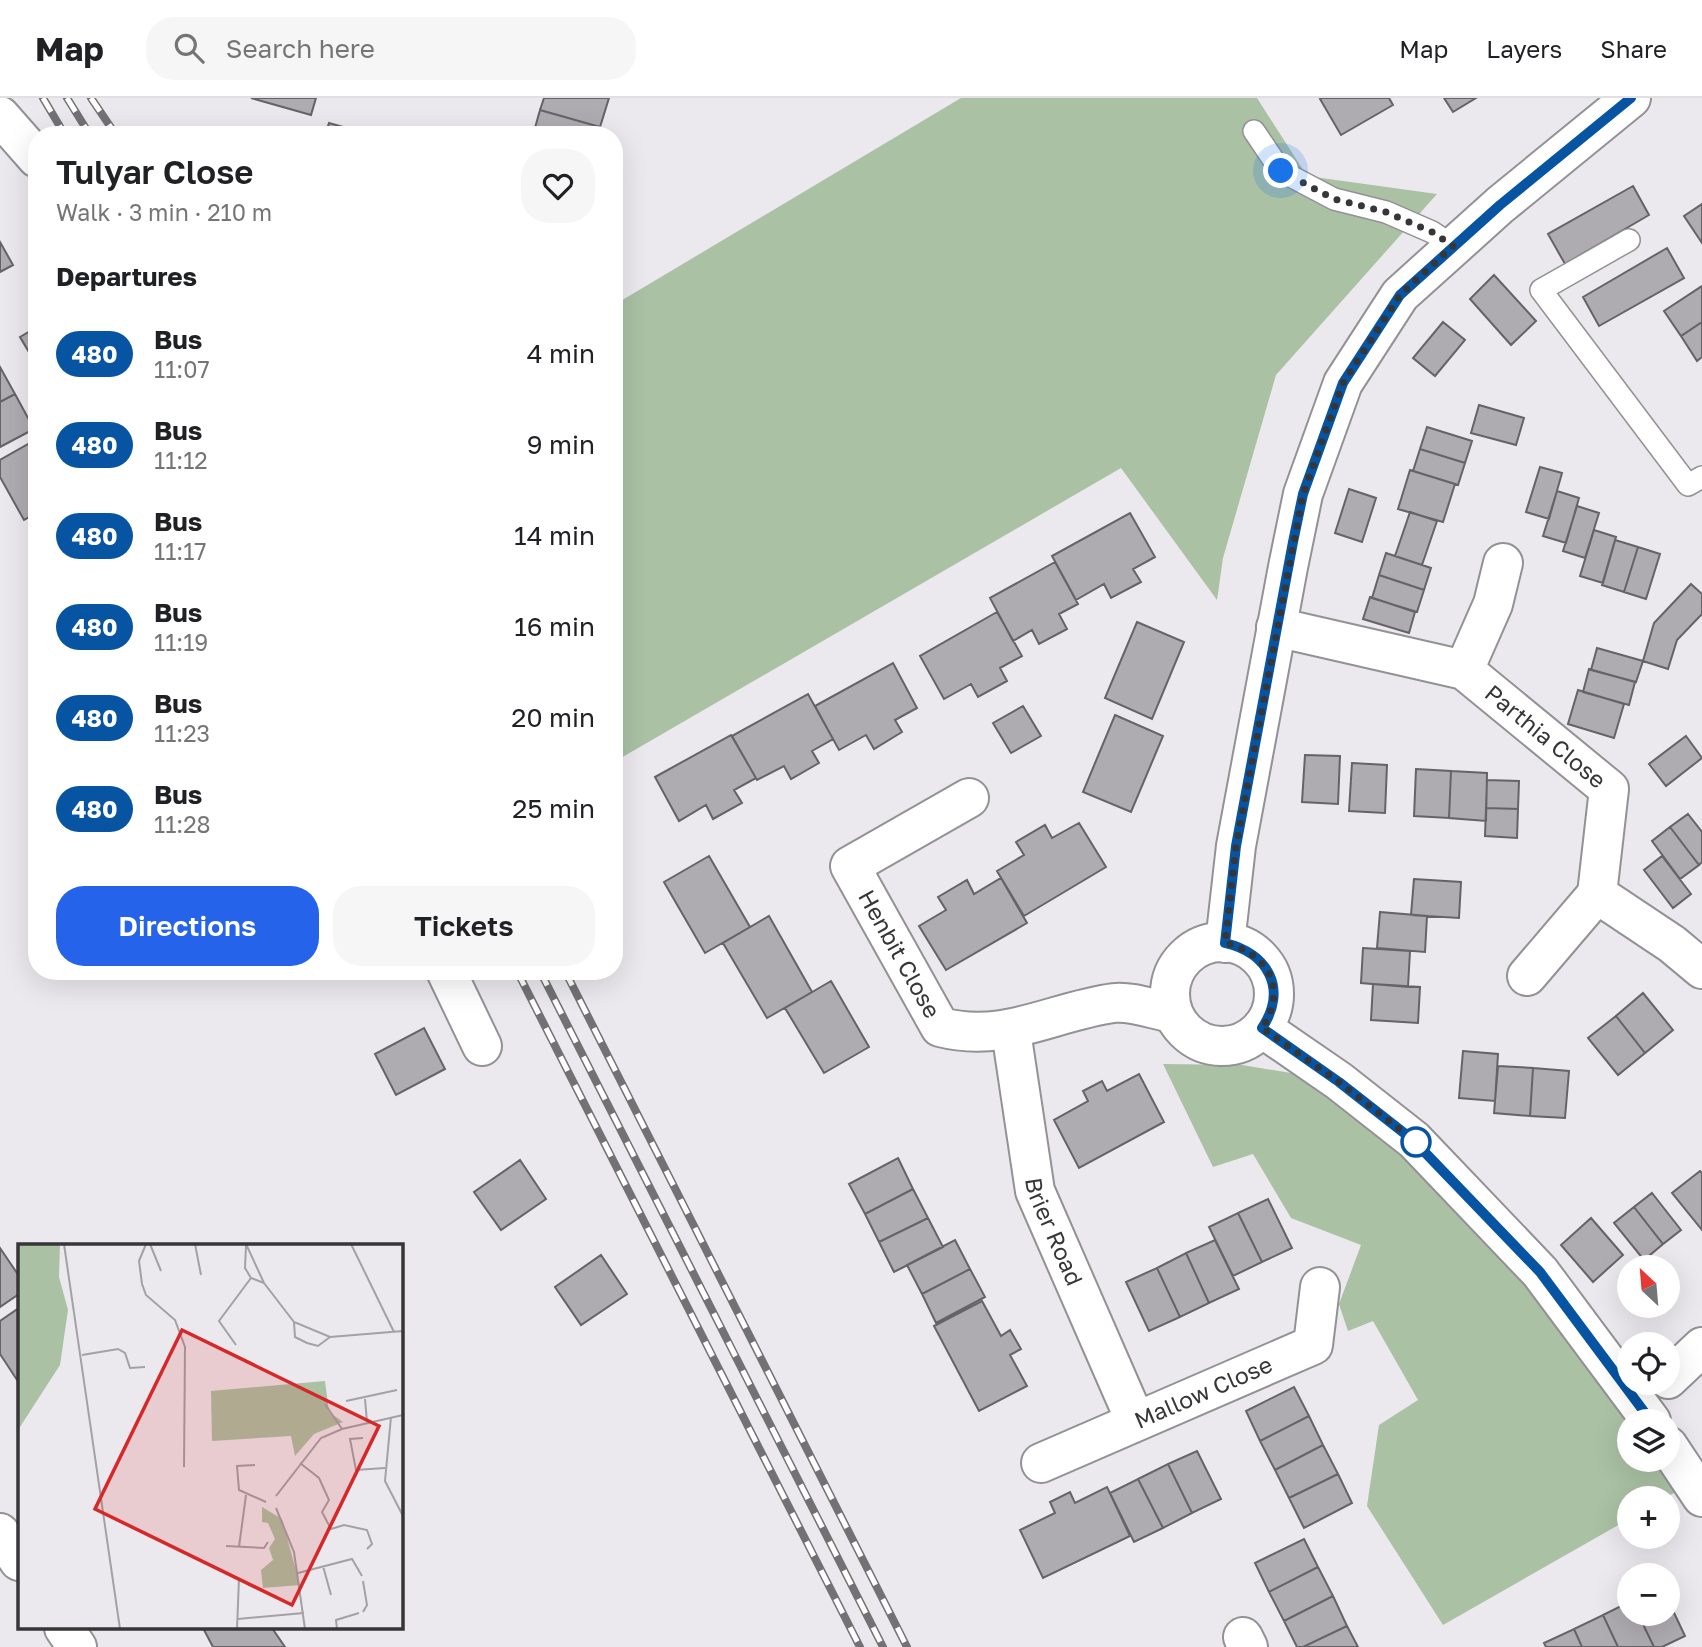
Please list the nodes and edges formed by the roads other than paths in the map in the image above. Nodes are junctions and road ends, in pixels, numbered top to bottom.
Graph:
1 (1613, 104) edge
2 (0, 116) edge
3 (1254, 131) dead end
4 (28, 148) edge
5 (1629, 240) dead end
6 (1453, 246) junction
7 (1702, 477) edge
8 (1503, 563) dead end
9 (1276, 627) junction
10 (1464, 670) junction
11 (969, 798) dead end
12 (1597, 894) junction
13 (1225, 943) junction
14 (1702, 968) edge
15 (1527, 976) dead end
16 (450, 980) edge
17 (1173, 1013) junction
18 (1262, 1028) junction
19 (1011, 1031) junction
20 (482, 1046) dead end
21 (1320, 1287) dead end
22 (1702, 1347) edge
23 (1656, 1397) edge
24 (1135, 1420) junction
25 (1041, 1463) dead end
26 (1680, 1464) edge
27 (1702, 1497) edge
28 (0, 1533) edge
29 (18, 1560) edge
30 (65, 1630) edge
31 (77, 1647) edge

1 - 6 street
2 - 4 street
3 - 6 lane
5 - 7 lane
6 - 9 street
8 - 10 street, Parthia Close
9 - 10 street, Parthia Close
9 - 13 street
10 - 12 street, Parthia Close
11 - 19 street, Henbit Close
12 - 14 street
12 - 15 street
13 - 17 street
13 - 18 street
16 - 20 street
17 - 18 street
17 - 19 street, Henbit Close
18 - 23 street
19 - 24 street, Brier Road
21 - 24 street, Mallow Close
22 - 23 street
24 - 25 street, Mallow Close
26 - 27 street
28 - 29 street
30 - 31 street

